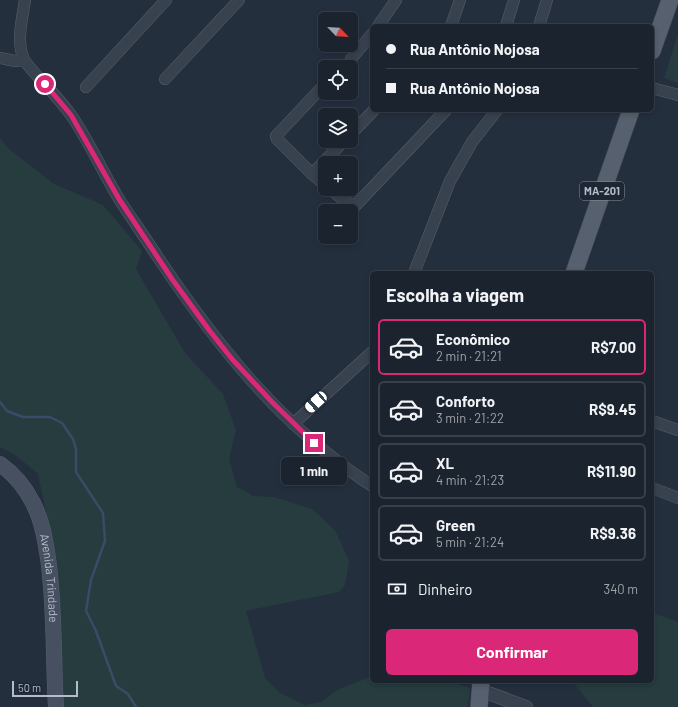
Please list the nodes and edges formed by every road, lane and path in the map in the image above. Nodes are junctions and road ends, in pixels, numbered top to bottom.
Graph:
1 (25, 0) edge
2 (166, 0) edge
3 (239, 0) edge
4 (396, 0) edge
5 (460, 0) edge
6 (514, 0) edge
7 (547, 0) edge
8 (670, 0) edge
9 (379, 24) edge
10 (452, 24) edge
11 (507, 24) edge
12 (540, 24) edge
13 (370, 36) edge
14 (654, 45) edge
15 (0, 58) edge
16 (351, 59) dead end
17 (24, 60) junction
18 (165, 79) dead end
19 (86, 87) dead end
20 (654, 89) edge
21 (318, 91) edge
22 (678, 95) edge
23 (372, 112) edge
24 (444, 112) edge
25 (495, 112) edge
26 (630, 112) edge
27 (358, 127) edge
28 (337, 148) edge
29 (312, 174) junction
30 (318, 179) edge
31 (339, 196) edge
32 (415, 271) edge
33 (575, 271) edge
34 (370, 354) edge
35 (654, 422) edge
36 (292, 424) junction
37 (678, 430) edge
38 (0, 464) edge
39 (370, 485) edge
40 (654, 489) edge
41 (678, 498) edge
42 (480, 685) edge
43 (56, 707) edge
44 (478, 707) edge
45 (526, 707) edge

1 - 17 street
2 - 19 street
3 - 18 street
4 - 9 street
5 - 10 street
6 - 11 street
7 - 12 street
8 - 14 main road
13 - 16 street
15 - 17 street
17 - 36 street
20 - 22 street
21 - 29 street
23 - 27 street
24 - 31 street
25 - 32 street
26 - 33 main road, MA-201
28 - 29 street
29 - 30 street
34 - 36 street
35 - 37 street
36 - 39 street
38 - 43 main road, Avenida Trindade
40 - 41 street
42 - 44 main road
42 - 45 street

